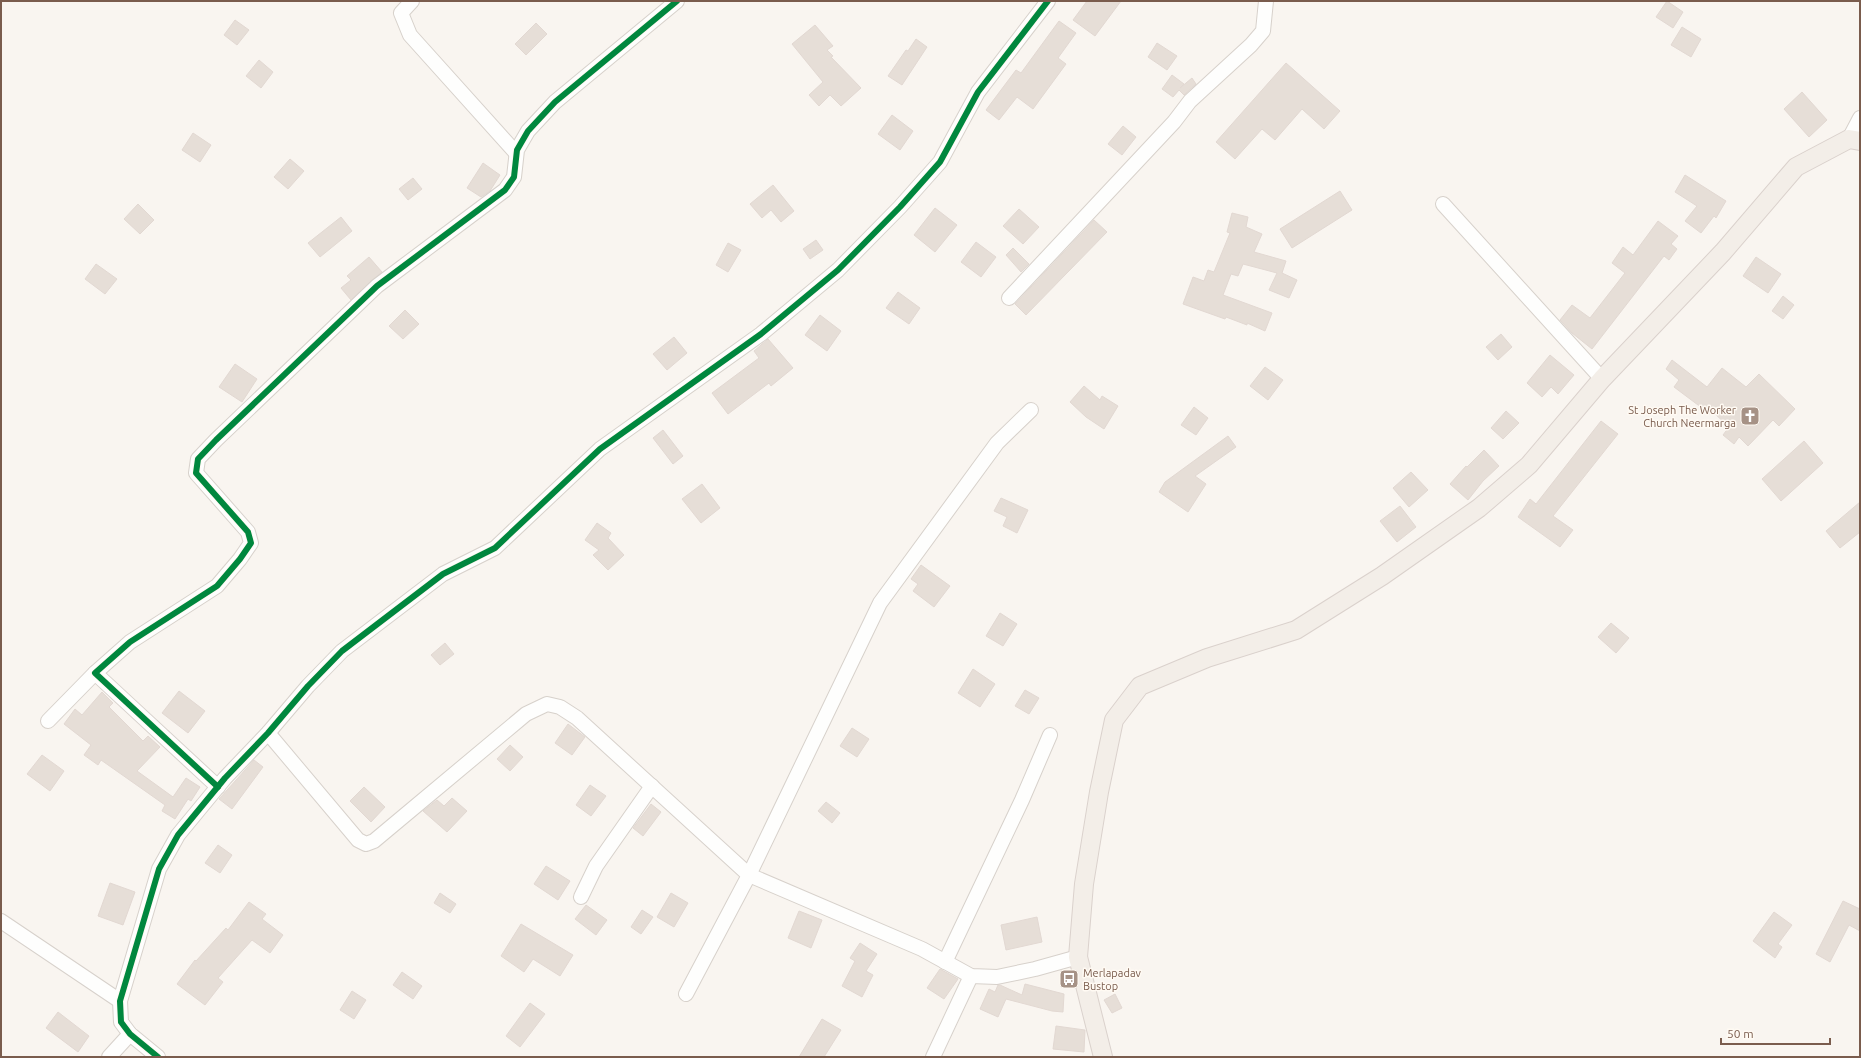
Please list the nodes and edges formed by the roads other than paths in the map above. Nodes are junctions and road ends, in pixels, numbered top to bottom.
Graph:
1 (412, 1) edge
2 (677, 1) edge
3 (1048, 1) edge
4 (1266, 1) edge
5 (1860, 118) edge
6 (1854, 140) edge
7 (516, 153) junction
8 (1442, 204) dead end
9 (1010, 298) dead end
10 (1602, 379) junction
11 (1031, 410) dead end
12 (95, 673) junction
13 (48, 721) dead end
14 (268, 733) junction
15 (1050, 734) dead end
16 (652, 786) junction
17 (218, 787) junction
18 (749, 875) junction
19 (581, 897) dead end
20 (1, 921) edge
21 (1078, 956) junction
22 (945, 962) junction
23 (972, 976) junction
24 (686, 994) dead end
25 (120, 1002) junction
26 (130, 1034) junction
27 (109, 1057) edge
28 (158, 1057) edge
29 (933, 1057) edge
30 (1103, 1057) edge

1 - 7 street
2 - 7 street
3 - 14 street
4 - 9 street
5 - 6 street
6 - 10 main road
7 - 12 street
8 - 10 street
10 - 21 main road
11 - 18 street
12 - 13 street
12 - 17 street
14 - 16 street
14 - 17 street
15 - 22 street
16 - 18 street
16 - 19 street
17 - 25 street
18 - 22 street
18 - 24 street
20 - 25 street
21 - 23 street
21 - 30 main road
22 - 23 street
23 - 29 street
25 - 26 street
26 - 27 street
26 - 28 street

